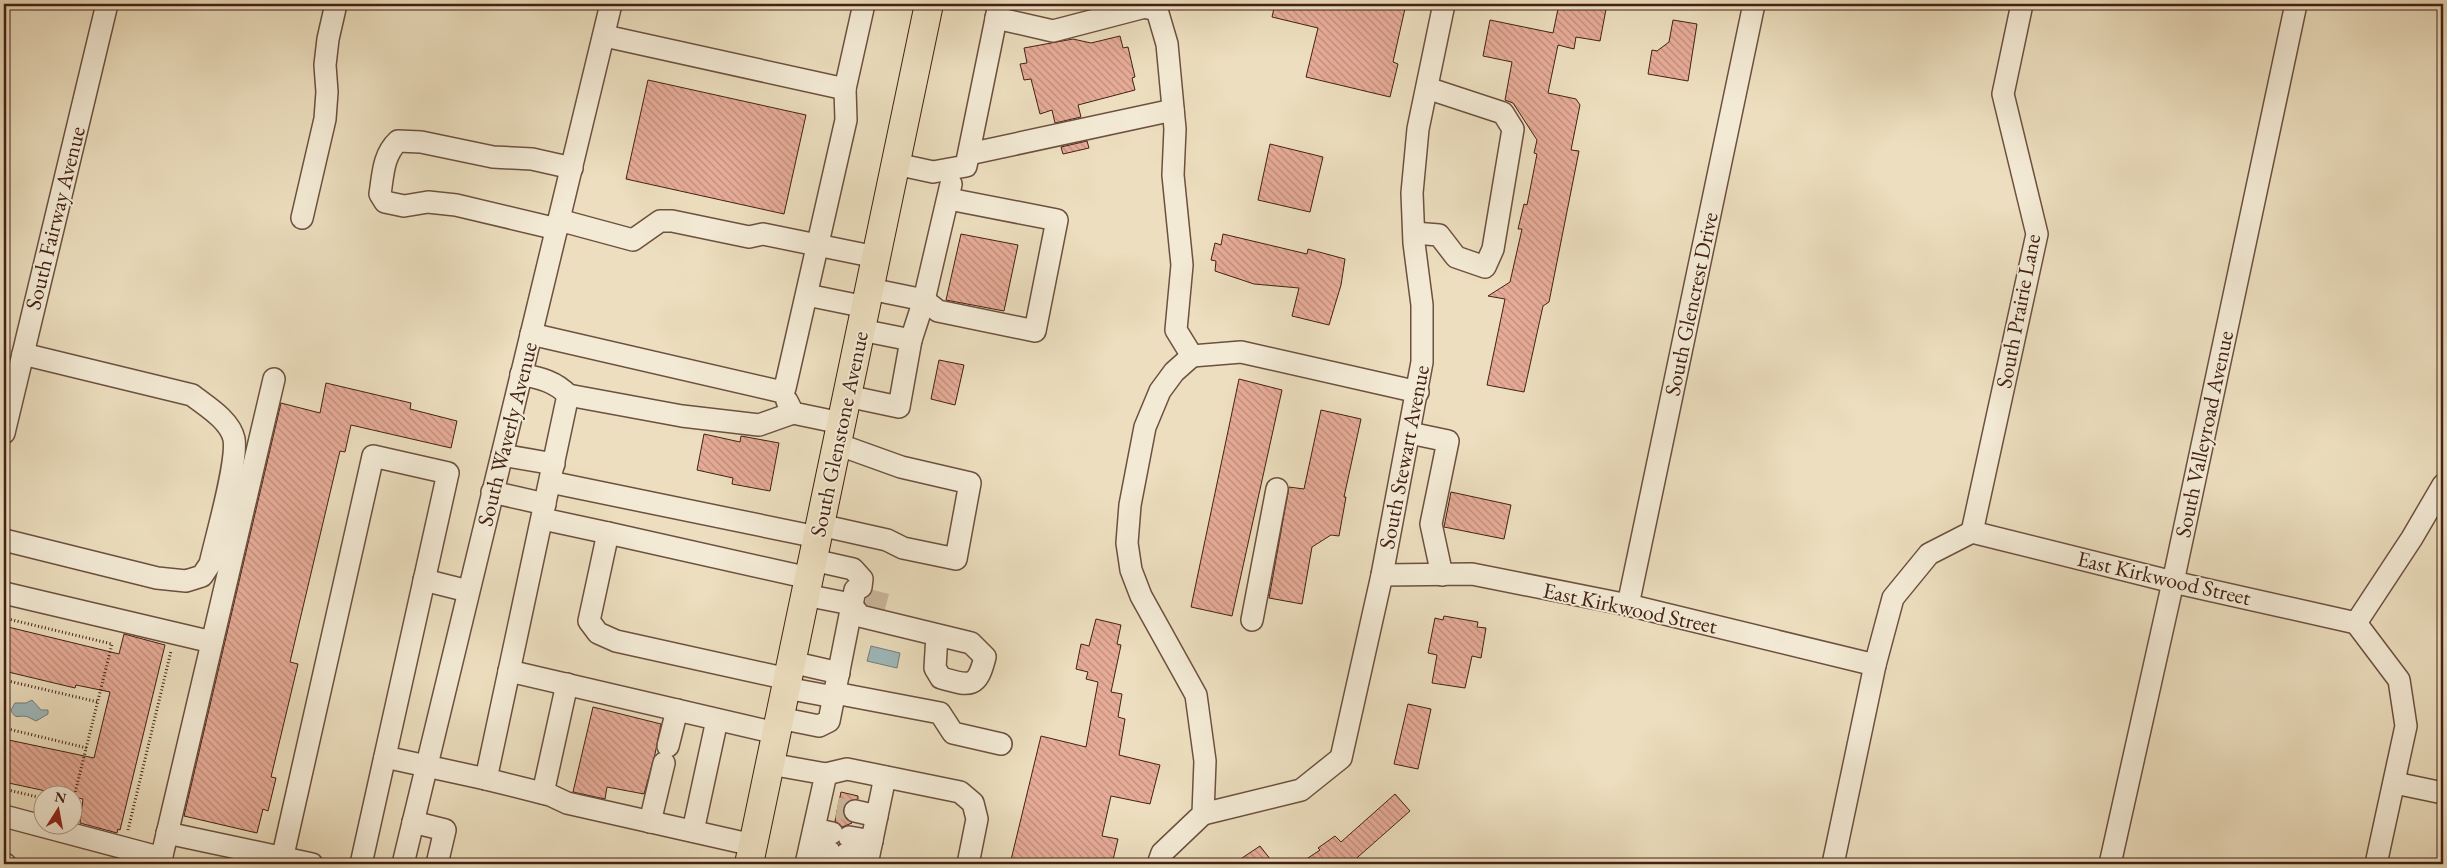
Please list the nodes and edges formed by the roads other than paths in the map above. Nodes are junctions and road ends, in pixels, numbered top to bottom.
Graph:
1 (107, 4) edge
2 (336, 4) edge
3 (611, 4) edge
4 (864, 4) edge
5 (929, 4) edge
6 (1444, 4) edge
7 (1754, 4) edge
8 (2022, 4) edge
9 (2296, 4) edge
10 (1138, 5) edge
11 (997, 11) edge
12 (605, 36) junction
13 (1427, 88) junction
14 (845, 89) junction
15 (1173, 110) junction
16 (969, 154) junction
17 (896, 164) junction
18 (572, 168) junction
19 (950, 169) junction
20 (949, 198) junction
21 (302, 218) dead end
22 (558, 225) junction
23 (1414, 233) junction
24 (818, 244) junction
25 (876, 257) junction
26 (806, 295) junction
27 (924, 300) junction
28 (865, 309) junction
29 (531, 334) junction
30 (911, 340) junction
31 (23, 354) junction
32 (1192, 356) junction
33 (522, 374) junction
34 (274, 379) dead end
35 (782, 390) junction
36 (1418, 392) junction
37 (568, 395) junction
38 (847, 396) junction
39 (793, 413) junction
40 (4, 433) edge
41 (839, 433) junction
42 (1410, 433) junction
43 (502, 454) junction
44 (552, 473) junction
45 (2443, 486) edge
46 (1277, 489) dead end
47 (492, 492) junction
48 (544, 512) junction
49 (1972, 532) junction
50 (608, 533) junction
51 (4, 540) edge
52 (813, 559) junction
53 (1382, 575) junction
54 (1442, 575) junction
55 (424, 580) junction
56 (2173, 582) junction
57 (468, 591) junction
58 (4, 593) edge
59 (859, 602) junction
60 (1628, 605) junction
61 (893, 606) tunnel mouth
62 (1252, 620) dead end
63 (2356, 623) junction
64 (908, 628) junction
65 (937, 635) dead end
66 (212, 642) junction
67 (1874, 665) junction
68 (509, 671) junction
69 (788, 676) junction
70 (567, 684) junction
71 (836, 688) junction
72 (677, 710) junction
73 (718, 720) junction
74 (778, 726) junction
75 (1001, 744) dead end
76 (385, 757) junction
77 (770, 764) junction
78 (427, 766) junction
79 (826, 774) junction
80 (886, 776) junction
81 (486, 780) junction
82 (2395, 783) junction
83 (543, 793) junction
84 (2443, 793) edge
85 (837, 808) junction
86 (1203, 814) junction
87 (4, 816) edge
88 (877, 816) junction
89 (413, 822) junction
90 (650, 822) junction
91 (693, 831) junction
92 (167, 833) junction
93 (827, 845) edge
94 (751, 855) edge
95 (869, 855) edge
96 (161, 861) edge
97 (282, 861) edge
98 (312, 864) edge
99 (361, 864) edge
100 (403, 864) edge
101 (437, 864) edge
102 (968, 864) edge
103 (1158, 864) edge
104 (1833, 864) edge
105 (2110, 864) edge
106 (2376, 864) edge

1 - 31 street, South Fairway Avenue
2 - 21 street
3 - 12 street, South Waverly Avenue
4 - 14 street
5 - 17 main road, South Glenstone Avenue
6 - 13 street, South Stewart Avenue
7 - 60 street, South Glencrest Drive
8 - 49 street, South Prairie Lane
9 - 56 street, South Valleyroad Avenue
10 - 11 street
10 - 15 street
11 - 16 street
12 - 14 street
12 - 18 street, South Waverly Avenue
13 - 23 street, South Stewart Avenue
13 - 23 street
14 - 24 street
15 - 16 street
15 - 32 street
16 - 19 street
17 - 19 street
17 - 25 main road, South Glenstone Avenue
18 - 22 street, South Waverly Avenue
18 - 22 street
19 - 20 street
20 - 27 street
20 - 27 street
22 - 24 street
22 - 29 street, South Waverly Avenue
23 - 36 street, South Stewart Avenue
24 - 25 street
24 - 26 street
25 - 28 main road, South Glenstone Avenue
26 - 28 street
26 - 35 street
27 - 28 street
27 - 30 street
28 - 30 street
28 - 38 main road, South Glenstone Avenue
29 - 33 street, South Waverly Avenue
29 - 35 street
30 - 38 street
31 - 40 street, South Fairway Avenue
31 - 51 street
32 - 36 street
32 - 86 street
33 - 37 street
33 - 43 street, South Waverly Avenue
34 - 66 street
35 - 39 street
36 - 42 street, South Stewart Avenue
37 - 39 street
37 - 44 street
38 - 41 main road, South Glenstone Avenue
39 - 41 street
41 - 52 main road, South Glenstone Avenue
41 - 52 street
42 - 53 street, South Stewart Avenue
42 - 54 street
43 - 44 street
43 - 47 street, South Waverly Avenue
44 - 48 street
44 - 52 street
45 - 63 street
46 - 62 street
47 - 48 street
47 - 57 street, South Waverly Avenue
48 - 50 street
48 - 68 street
49 - 56 street, East Kirkwood Street
49 - 67 street
50 - 52 street
50 - 69 street
52 - 59 street
52 - 59 street
52 - 69 main road, South Glenstone Avenue
53 - 54 street, East Kirkwood Street
53 - 86 street, South Stewart Avenue
54 - 60 street, East Kirkwood Street
55 - 57 street
55 - 76 street
55 - 97 street
56 - 63 street, East Kirkwood Street
56 - 105 street, South Valleyroad Avenue
57 - 78 street, South Waverly Avenue
58 - 66 street
59 - 64 street
59 - 71 street
60 - 67 street, East Kirkwood Street
61 - 64 street
63 - 82 street
64 - 65 street
66 - 92 street
67 - 104 street
68 - 70 street
68 - 81 street
69 - 71 street
69 - 74 main road, South Glenstone Avenue
70 - 72 street
70 - 83 street
71 - 74 street
71 - 75 street
72 - 73 street
72 - 90 street
73 - 74 street
73 - 91 street
74 - 77 main road, South Glenstone Avenue
76 - 78 street
76 - 99 street
77 - 79 street
77 - 94 main road, South Glenstone Avenue
78 - 81 street
78 - 89 street, South Waverly Avenue
79 - 80 street
79 - 85 street
80 - 88 street
80 - 102 street
81 - 83 street
82 - 84 street
82 - 106 street
83 - 90 street
85 - 88 street
85 - 93 street
86 - 103 street
87 - 96 street
88 - 95 street
89 - 100 street, South Waverly Avenue
89 - 101 street
90 - 91 street
91 - 94 street
92 - 96 street
92 - 97 street
93 - 95 street
97 - 98 street

